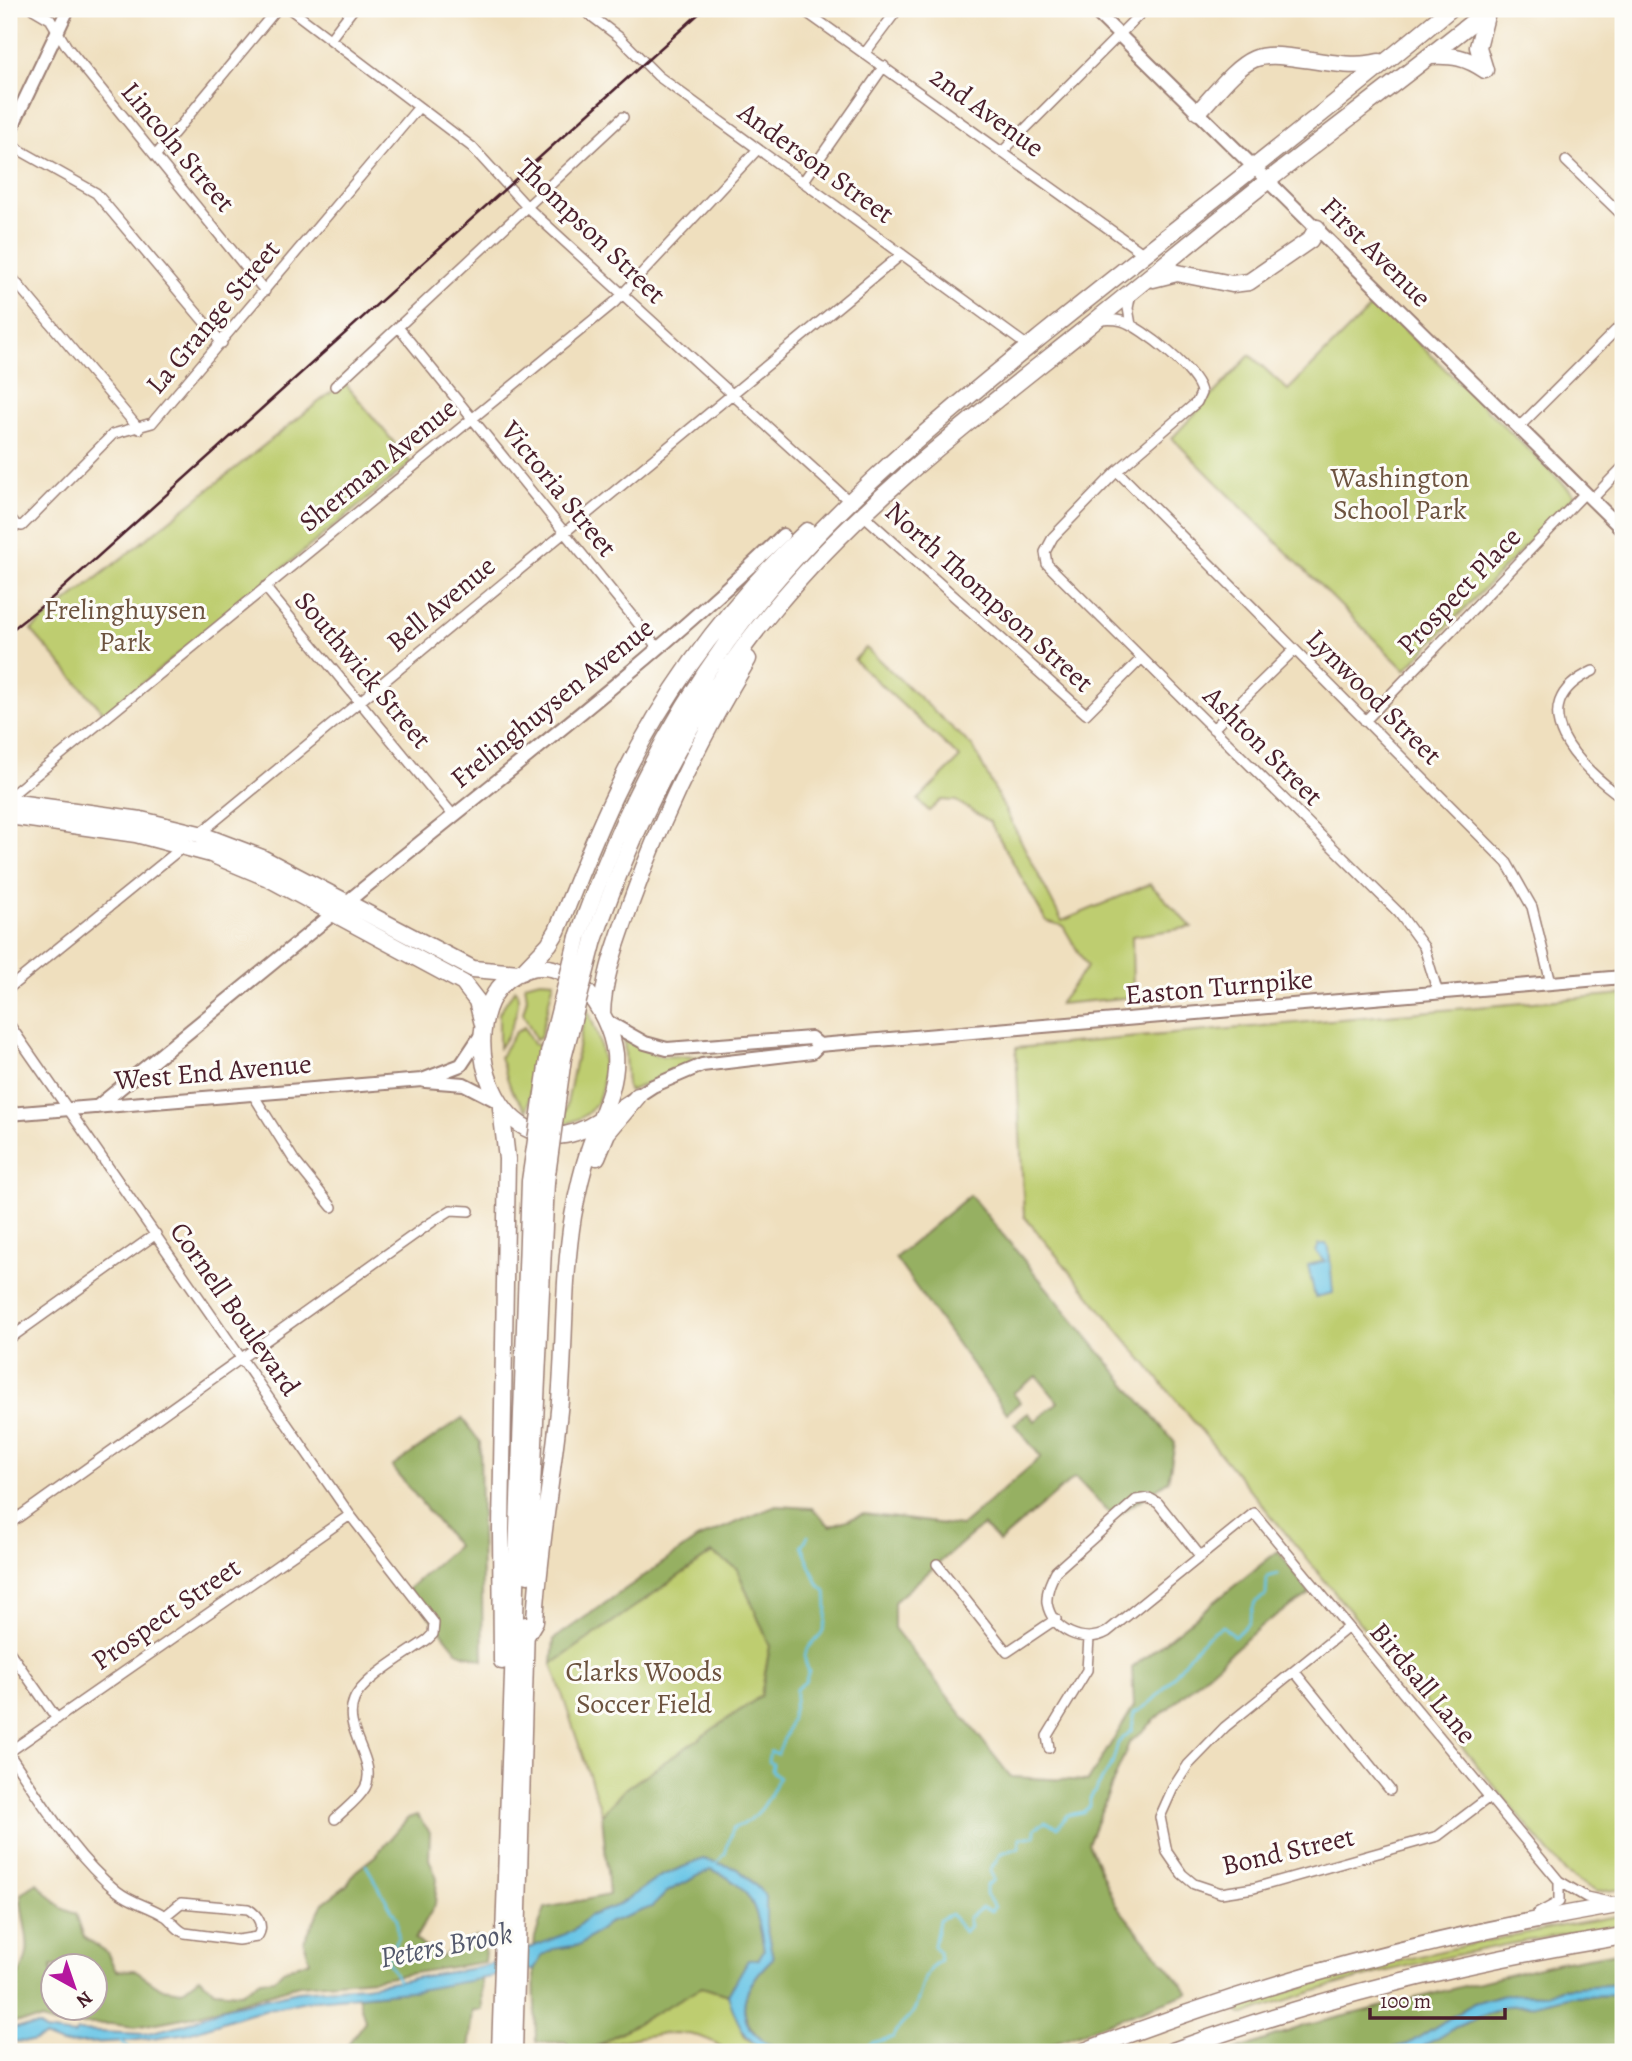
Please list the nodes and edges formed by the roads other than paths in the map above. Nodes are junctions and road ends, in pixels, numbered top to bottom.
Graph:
1 (33, 9) edge
2 (68, 9) edge
3 (277, 9) edge
4 (290, 9) edge
5 (353, 9) edge
6 (582, 9) edge
7 (802, 9) edge
8 (898, 9) edge
9 (1093, 9) edge
10 (1145, 9) edge
11 (1450, 9) edge
12 (1488, 10) edge
13 (58, 31) junction
14 (1119, 34) junction
15 (331, 38) junction
16 (865, 52) junction
17 (1431, 56) junction
18 (1385, 61) junction
19 (884, 66) junction
20 (419, 107) junction
21 (1198, 112) junction
22 (623, 117) dead end
23 (9, 133) edge
24 (9, 144) edge
25 (758, 149) junction
26 (1003, 151) junction
27 (156, 156) junction
28 (1566, 161) dead end
29 (1254, 167) junction
30 (1268, 181) junction
31 (803, 182) junction
32 (528, 208) junction
33 (1623, 216) edge
34 (1317, 228) junction
35 (902, 254) junction
36 (1144, 254) junction
37 (9, 274) edge
38 (1138, 287) junction
39 (265, 291) junction
40 (621, 295) junction
41 (1095, 321) junction
42 (1623, 323) edge
43 (1131, 325) junction
44 (398, 327) junction
45 (222, 343) junction
46 (1029, 347) junction
47 (335, 386) dead end
48 (732, 395) junction
49 (471, 418) junction
50 (1519, 427) junction
51 (139, 429) junction
52 (1623, 467) edge
53 (1117, 471) junction
54 (1589, 496) junction
55 (849, 500) junction
56 (862, 514) junction
57 (9, 516) edge
58 (1623, 530) edge
59 (564, 532) junction
60 (783, 535) dead end
61 (807, 570) junction
62 (265, 587) junction
63 (658, 648) junction
64 (1294, 650) junction
65 (1142, 659) junction
66 (1593, 671) dead end
67 (359, 701) junction
68 (1365, 721) junction
69 (1213, 729) junction
70 (9, 799) edge
71 (1623, 799) edge
72 (453, 815) junction
73 (9, 816) edge
74 (199, 834) junction
75 (185, 845) junction
76 (347, 902) junction
77 (334, 913) junction
78 (586, 939) junction
79 (521, 972) junction
80 (1623, 977) edge
81 (1551, 983) junction
82 (9, 988) edge
83 (1438, 993) junction
84 (604, 1017) junction
85 (9, 1024) edge
86 (483, 1029) junction
87 (819, 1045) junction
88 (422, 1080) junction
89 (252, 1093) junction
90 (638, 1096) junction
91 (498, 1104) junction
92 (97, 1107) junction
93 (68, 1109) junction
94 (9, 1114) edge
95 (599, 1121) junction
96 (538, 1182) junction
97 (332, 1207) dead end
98 (469, 1211) dead end
99 (156, 1234) junction
100 (567, 1295) junction
101 (9, 1339) edge
102 (241, 1357) junction
103 (350, 1515) junction
104 (9, 1524) edge
105 (1201, 1557) junction
106 (937, 1564) dead end
107 (1056, 1619) junction
108 (1347, 1628) junction
109 (526, 1636) junction
110 (1089, 1638) junction
111 (9, 1651) edge
112 (1294, 1671) junction
113 (57, 1719) junction
114 (1049, 1748) dead end
115 (9, 1753) edge
116 (510, 1763) junction
117 (1390, 1790) dead end
118 (1489, 1798) junction
119 (335, 1819) dead end
120 (1559, 1881) junction
121 (1623, 1904) edge
122 (165, 1916) junction
123 (1511, 1923) junction
124 (510, 1936) junction
125 (1623, 1936) edge
126 (507, 2007) junction
127 (494, 2052) edge
128 (500, 2052) edge
129 (514, 2052) edge
130 (1082, 2052) edge
131 (1170, 2052) edge

1 - 13 street, Lincoln Street
2 - 13 street
3 - 27 street
4 - 15 street, Thompson Street
5 - 15 street
6 - 25 street, Anderson Street
7 - 16 street, 2nd Avenue
8 - 16 street
9 - 14 street, First Avenue
10 - 14 street
11 - 18 highway
12 - 17 highway
12 - 17 highway
13 - 23 street
13 - 27 street, Lincoln Street
14 - 21 street, First Avenue
14 - 26 street
15 - 20 street, Thompson Street
16 - 19 street, 2nd Avenue
17 - 30 highway
18 - 21 highway
18 - 29 highway
19 - 26 street, 2nd Avenue
19 - 31 street
20 - 32 street, Thompson Street
20 - 39 street, La Grange Street
21 - 29 street, First Avenue
22 - 32 street
24 - 45 street
25 - 31 street, Anderson Street
25 - 40 street, Sherman Avenue
26 - 36 street, 2nd Avenue
27 - 39 street, Lincoln Street
28 - 33 street
29 - 30 street, First Avenue
29 - 36 highway
30 - 34 street, First Avenue
30 - 38 highway
31 - 35 street, Anderson Street
32 - 40 street, Thompson Street
32 - 44 street
34 - 38 highway
34 - 50 street, First Avenue
35 - 46 street, Anderson Street
35 - 48 street, Bell Avenue
36 - 46 highway
37 - 51 street
38 - 41 highway
38 - 43 street
39 - 45 street, La Grange Street
40 - 48 street, Thompson Street
40 - 49 street, Sherman Avenue
41 - 43 street
41 - 56 highway
42 - 50 street
43 - 53 street
44 - 47 street
44 - 49 street, Victoria Street
45 - 51 street, La Grange Street
46 - 55 highway
48 - 55 street, Thompson Street
48 - 59 street, Bell Avenue
49 - 59 street, Victoria Street
49 - 62 street, Sherman Avenue
50 - 54 street, First Avenue
51 - 57 street, La Grange Street
52 - 54 street, Prospect Place
53 - 64 street, Lynwood Street
53 - 65 street, Ashton Street
54 - 58 street, First Avenue
54 - 68 street, Prospect Place
55 - 78 highway
55 - 79 highway
56 - 61 highway
56 - 65 street, North Thompson Street
59 - 63 street, Victoria Street
59 - 67 street, Bell Avenue
60 - 63 street, Frelinghuysen Avenue
61 - 78 highway
61 - 84 highway
62 - 67 street, Southwick Street
62 - 70 street, Sherman Avenue
63 - 72 street, Frelinghuysen Avenue
64 - 68 street, Lynwood Street
64 - 69 street
65 - 69 street, Ashton Street
66 - 71 street
67 - 72 street, Southwick Street
67 - 74 street, Bell Avenue
68 - 81 street, Lynwood Street
69 - 83 street, Ashton Street
70 - 74 highway
72 - 76 street, Frelinghuysen Avenue
73 - 75 highway
74 - 75 street, Bell Avenue
74 - 76 highway
75 - 77 highway
75 - 82 street, Bell Avenue
76 - 79 highway
77 - 86 highway
77 - 92 street
78 - 96 highway, bridge
79 - 84 highway
79 - 86 highway
80 - 81 street, Easton Turnpike
81 - 83 street, Easton Turnpike
83 - 87 street, Easton Turnpike
84 - 87 street, Easton Turnpike
84 - 95 highway
85 - 93 street, Cornell Boulevard
86 - 88 street, West End Avenue
86 - 91 highway
87 - 90 street, Easton Turnpike
88 - 89 street, West End Avenue
88 - 91 street, West End Avenue
89 - 92 street, West End Avenue
89 - 97 street
90 - 95 street, Easton Turnpike
90 - 100 highway
91 - 95 highway
91 - 116 highway
92 - 93 street, West End Avenue
93 - 94 street, West End Avenue
93 - 99 street, Cornell Boulevard
95 - 100 highway
96 - 109 highway
96 - 116 highway
98 - 102 street
99 - 101 street
99 - 102 street, Cornell Boulevard
100 - 109 highway
102 - 103 street, Cornell Boulevard
102 - 104 street
103 - 113 street, Prospect Street
103 - 119 street, Cornell Boulevard
105 - 107 street
105 - 108 street, Birdsall Lane
105 - 110 street
106 - 107 street
107 - 110 street
108 - 112 street, Bond Street
108 - 118 street, Birdsall Lane
109 - 124 highway
110 - 114 street
111 - 113 street
112 - 117 street
112 - 118 street, Bond Street
113 - 115 street, Prospect Street
115 - 122 street
116 - 124 highway
118 - 120 street, Birdsall Lane
120 - 121 street, Birdsall Lane
120 - 123 street
121 - 123 highway
122 - 122 street
123 - 130 highway
124 - 126 highway
125 - 131 highway
126 - 127 highway
126 - 128 highway
126 - 129 highway

